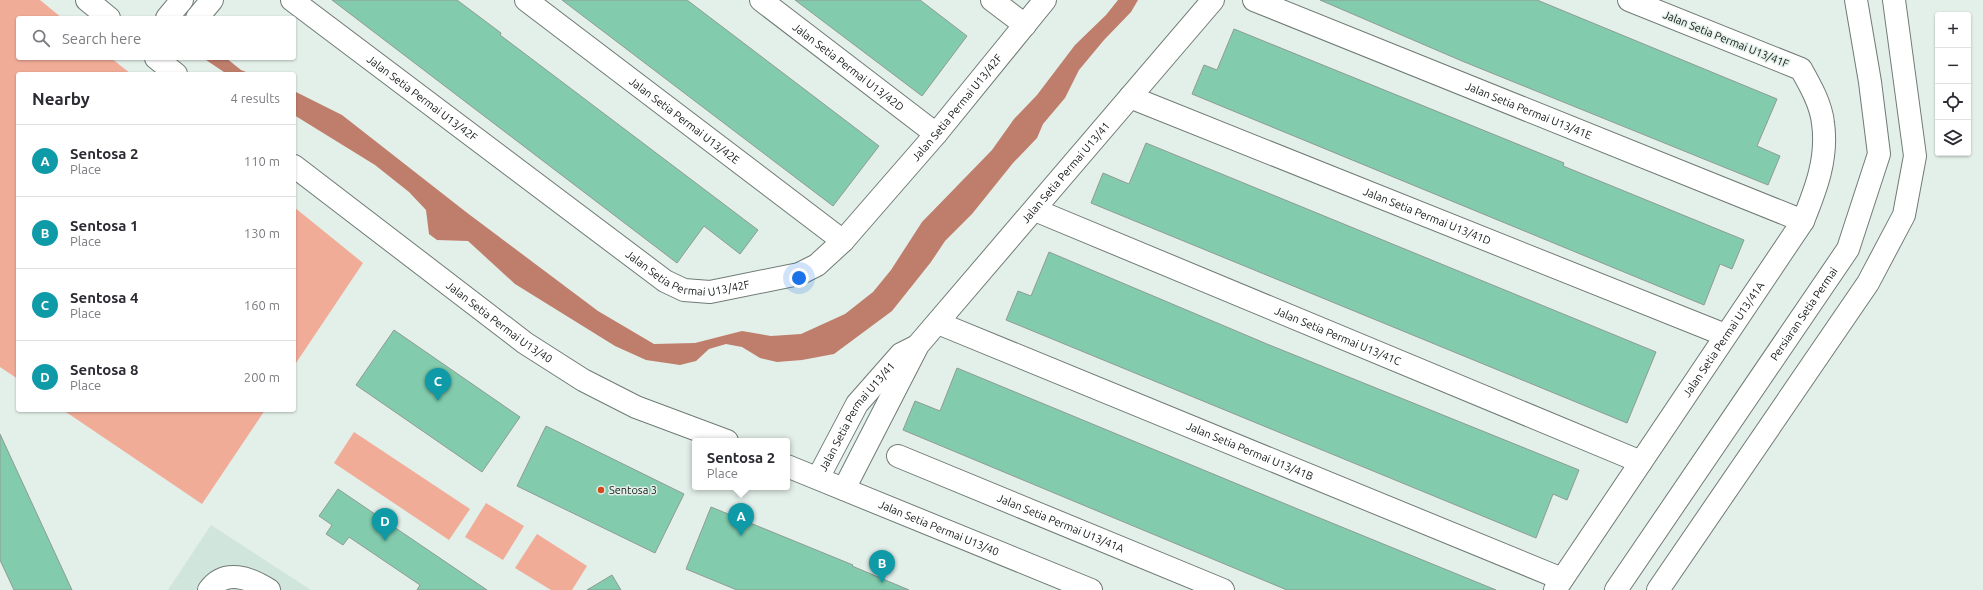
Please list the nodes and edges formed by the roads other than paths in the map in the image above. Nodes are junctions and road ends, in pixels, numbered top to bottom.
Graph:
1 (87, 0) edge
2 (182, 0) edge
3 (212, 0) edge
4 (292, 0) edge
5 (526, 0) edge
6 (761, 0) edge
7 (992, 0) edge
8 (1045, 0) edge
9 (1213, 0) edge
10 (1254, 0) edge
11 (1629, 0) edge
12 (1856, 0) edge
13 (1894, 0) edge
14 (107, 16) edge
15 (169, 16) edge
16 (199, 16) edge
17 (1025, 25) junction
18 (1801, 69) joint
19 (1130, 97) junction
20 (936, 134) junction
21 (296, 168) edge
22 (1035, 210) junction
23 (1803, 221) junction
24 (843, 241) junction
25 (938, 323) junction
26 (1725, 335) junction
27 (918, 345) junction
28 (719, 438) edge
29 (898, 456) dead end
30 (1641, 462) junction
31 (790, 467) edge
32 (818, 478) junction
33 (844, 489) junction
34 (1558, 584) edge
35 (209, 590) edge
36 (269, 590) edge
37 (1091, 590) edge
38 (1223, 590) edge
39 (1616, 590) edge
40 (1658, 590) edge

1 - 14 street
2 - 15 street
3 - 16 street
4 - 24 street, Jalan Setia Permai U13/42F
5 - 24 street, Jalan Setia Permai U13/42E
6 - 20 street, Jalan Setia Permai U13/42D
7 - 17 street
8 - 17 street, Jalan Setia Permai U13/42F
9 - 19 street, Jalan Setia Permai U13/41
10 - 23 street, Jalan Setia Permai U13/41E
11 - 18 street, Jalan Setia Permai U13/41F
12 - 39 street, Persiaran Setia Permai
13 - 40 street
17 - 20 street, Jalan Setia Permai U13/42F
18 - 23 street, Jalan Setia Permai U13/41A
19 - 22 street, Jalan Setia Permai U13/41
19 - 26 street, Jalan Setia Permai U13/41D
20 - 24 street, Jalan Setia Permai U13/42F
21 - 28 street, Jalan Setia Permai U13/40
22 - 25 street, Jalan Setia Permai U13/41
22 - 30 street, Jalan Setia Permai U13/41C
23 - 26 street, Jalan Setia Permai U13/41A
25 - 27 street, Jalan Setia Permai U13/41
25 - 34 street, Jalan Setia Permai U13/41B
26 - 30 street, Jalan Setia Permai U13/41A
27 - 32 street, Jalan Setia Permai U13/41
27 - 33 street, Jalan Setia Permai U13/41
29 - 38 street, Jalan Setia Permai U13/41A
30 - 34 street, Jalan Setia Permai U13/41A
31 - 32 street, Jalan Setia Permai U13/40
32 - 33 street, Jalan Setia Permai U13/40
33 - 37 street, Jalan Setia Permai U13/40
35 - 36 street

